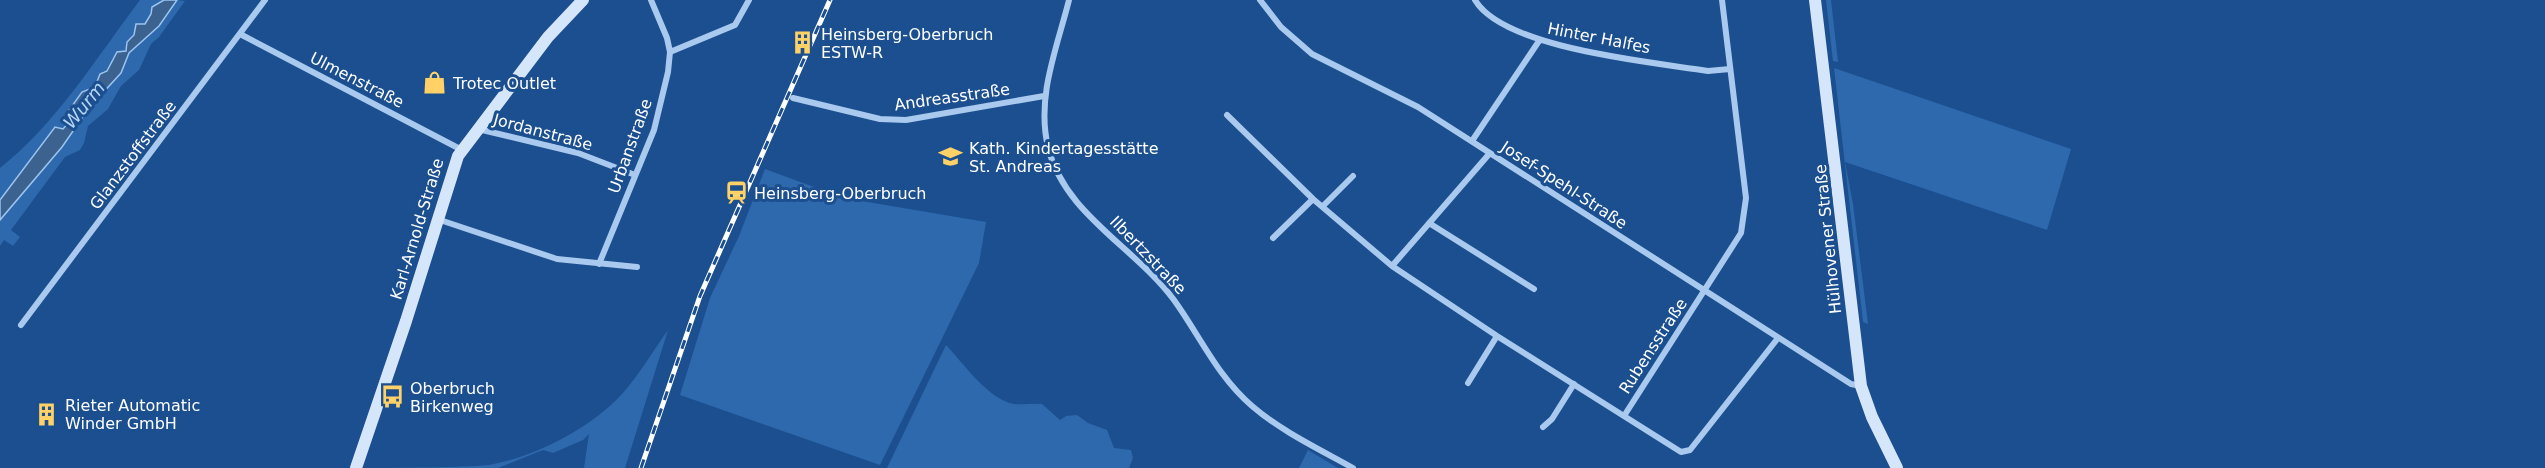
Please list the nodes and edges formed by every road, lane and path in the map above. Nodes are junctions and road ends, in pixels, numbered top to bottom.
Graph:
1 (266, 0) edge
2 (583, 0) edge
3 (651, 0) edge
4 (749, 0) edge
5 (1069, 0) edge
6 (1260, 0) edge
7 (1475, 0) edge
8 (1722, 0) edge
9 (1815, 0) edge
10 (240, 34) junction
11 (1539, 40) junction
12 (670, 52) junction
13 (1730, 69) junction
14 (1044, 96) junction
15 (793, 99) dead end
16 (1227, 115) dead end
17 (478, 129) junction
18 (1472, 141) junction
19 (462, 150) junction
20 (1490, 153) junction
21 (635, 175) junction
22 (1353, 176) dead end
23 (1312, 199) junction
24 (1323, 206) junction
25 (436, 219) junction
26 (1429, 223) junction
27 (1273, 238) dead end
28 (600, 264) junction
29 (1392, 266) junction
30 (637, 267) dead end
31 (1534, 289) dead end
32 (1704, 290) junction
33 (21, 325) dead end
34 (1497, 336) junction
35 (1778, 338) junction
36 (1468, 383) dead end
37 (1574, 384) junction
38 (1861, 386) junction
39 (1624, 416) junction
40 (1543, 427) dead end
41 (356, 468) edge
42 (1353, 468) edge
43 (1897, 468) edge

1 - 10 street, Glanzstoffstraße
2 - 17 main road, Karl-Arnold-Straße
3 - 12 street, Urbanstraße
4 - 12 street
5 - 14 street, Ilbertzstraße
6 - 18 street, Josef-Spehl-Straße
7 - 11 street, Hinter Halfes
8 - 13 street
9 - 38 main road, Hülhovener Straße
10 - 19 street, Ulmenstraße
10 - 33 street, Glanzstoffstraße
11 - 13 street, Hinter Halfes
11 - 18 street
12 - 21 street, Urbanstraße
13 - 32 street
14 - 15 street, Andreasstraße
14 - 42 street, Ilbertzstraße
16 - 23 street
17 - 19 main road, Karl-Arnold-Straße
17 - 21 street, Jordanstraße
18 - 20 street, Josef-Spehl-Straße
19 - 25 main road, Karl-Arnold-Straße
20 - 26 street
20 - 32 street, Josef-Spehl-Straße
21 - 28 street, Urbanstraße
22 - 24 street
23 - 24 street
23 - 27 street
24 - 29 street
25 - 28 street
25 - 41 main road, Karl-Arnold-Straße
26 - 29 street
26 - 31 street
28 - 30 street
29 - 34 street
32 - 35 street, Josef-Spehl-Straße
32 - 39 street, Rubensstraße
34 - 36 street
34 - 37 street
35 - 38 street, Josef-Spehl-Straße
35 - 39 street
37 - 39 street
37 - 40 street
38 - 43 main road, Hülhovener Straße

